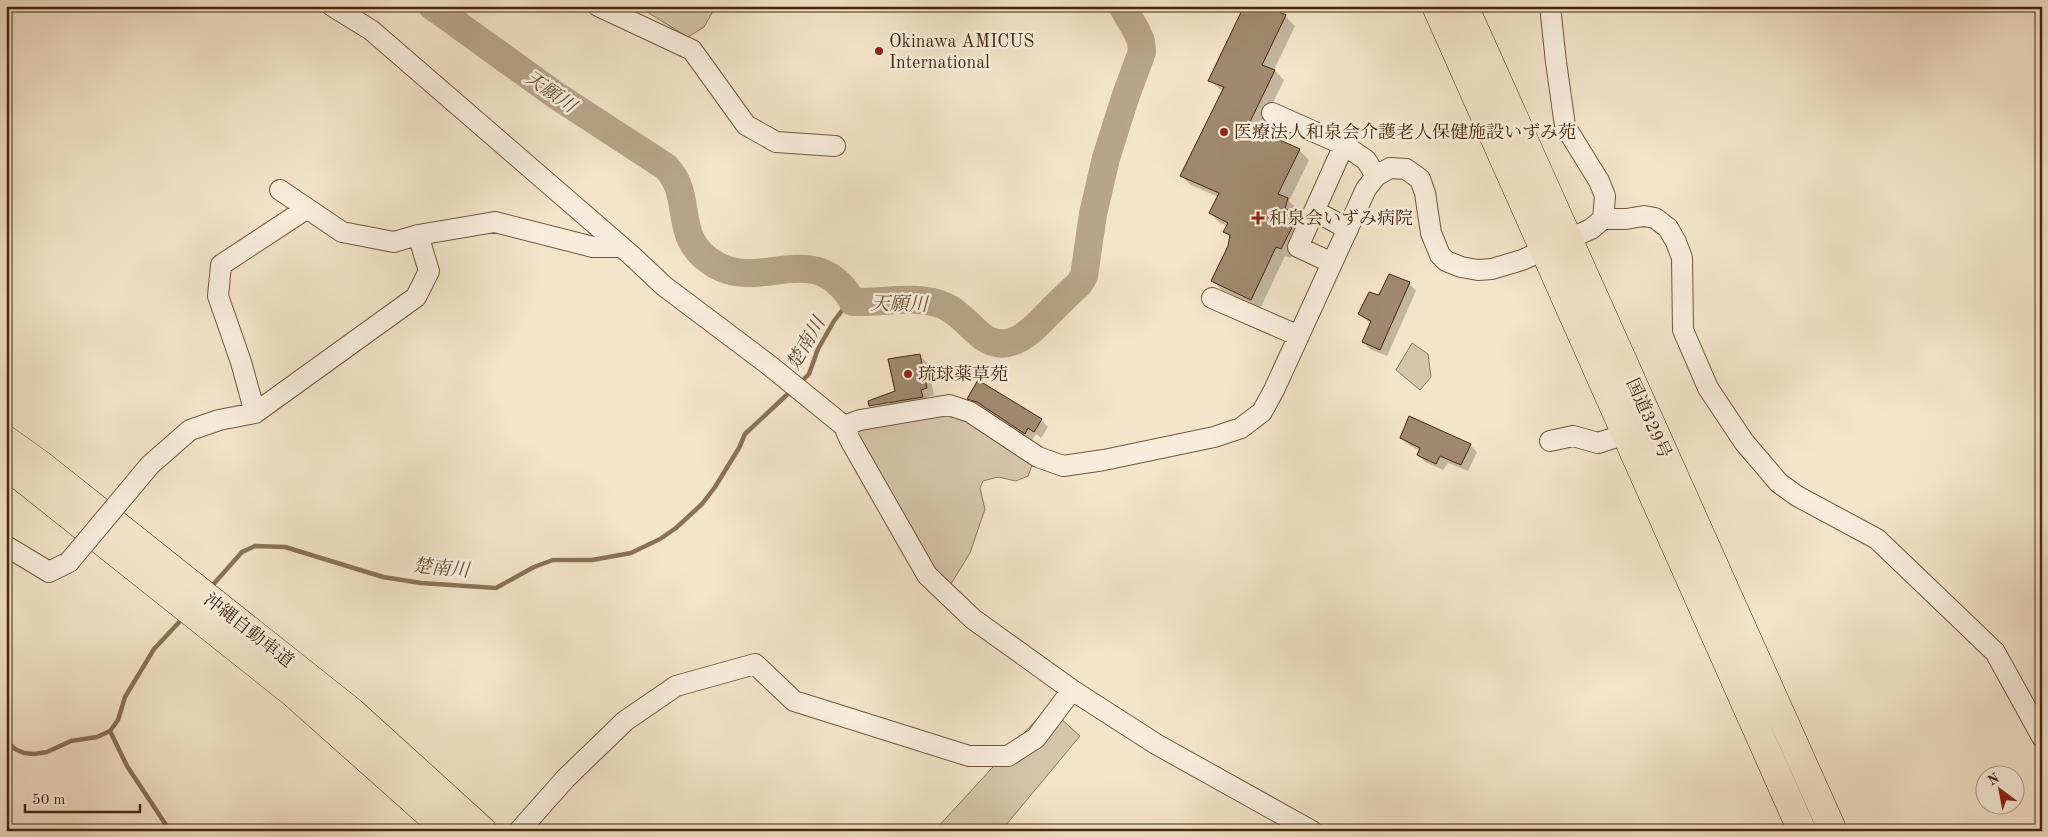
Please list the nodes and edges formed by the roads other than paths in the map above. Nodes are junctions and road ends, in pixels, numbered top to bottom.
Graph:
1 (332, 6) edge
2 (598, 6) edge
3 (1436, 6) edge
4 (1464, 6) edge
5 (1550, 6) edge
6 (1272, 113) dead end
7 (1344, 145) junction
8 (835, 146) dead end
9 (1371, 168) junction
10 (280, 190) dead end
11 (306, 209) junction
12 (1315, 211) junction
13 (1603, 219) junction
14 (1344, 227) junction
15 (418, 235) junction
16 (1568, 239) junction
17 (621, 247) junction
18 (1543, 251) junction
19 (1327, 261) junction
20 (1212, 298) dead end
21 (1299, 336) junction
22 (255, 413) junction
23 (844, 426) junction
24 (1626, 434) junction
25 (6, 440) edge
26 (1550, 441) dead end
27 (6, 465) edge
28 (6, 546) edge
29 (160, 574) junction
30 (254, 648) junction
31 (1072, 690) junction
32 (2042, 737) edge
33 (448, 831) edge
34 (483, 831) edge
35 (519, 831) edge
36 (1312, 831) edge
37 (1802, 831) edge
38 (1833, 831) edge

1 - 17 street
2 - 8 street
3 - 18 highway, 国道329号
4 - 16 highway, 国道329号
5 - 13 street
6 - 7 street
7 - 9 street
7 - 12 street
9 - 14 street
9 - 18 street
10 - 11 street
11 - 15 street
11 - 22 street
12 - 14 street
12 - 19 street
13 - 16 street
13 - 32 street
14 - 19 street
15 - 17 street
15 - 22 street
16 - 18 street
16 - 38 highway, 国道329号
17 - 23 street
18 - 24 highway, 国道329号
19 - 21 street
20 - 21 street
21 - 23 street
22 - 28 street, bridge
23 - 31 street
24 - 26 street
24 - 37 highway, 国道329号
25 - 29 highway, 沖縄自動車道
27 - 29 highway, 沖縄自動車道
29 - 30 highway, 沖縄自動車道
30 - 33 highway, 沖縄自動車道
30 - 34 highway, 沖縄自動車道
31 - 35 street
31 - 36 street

